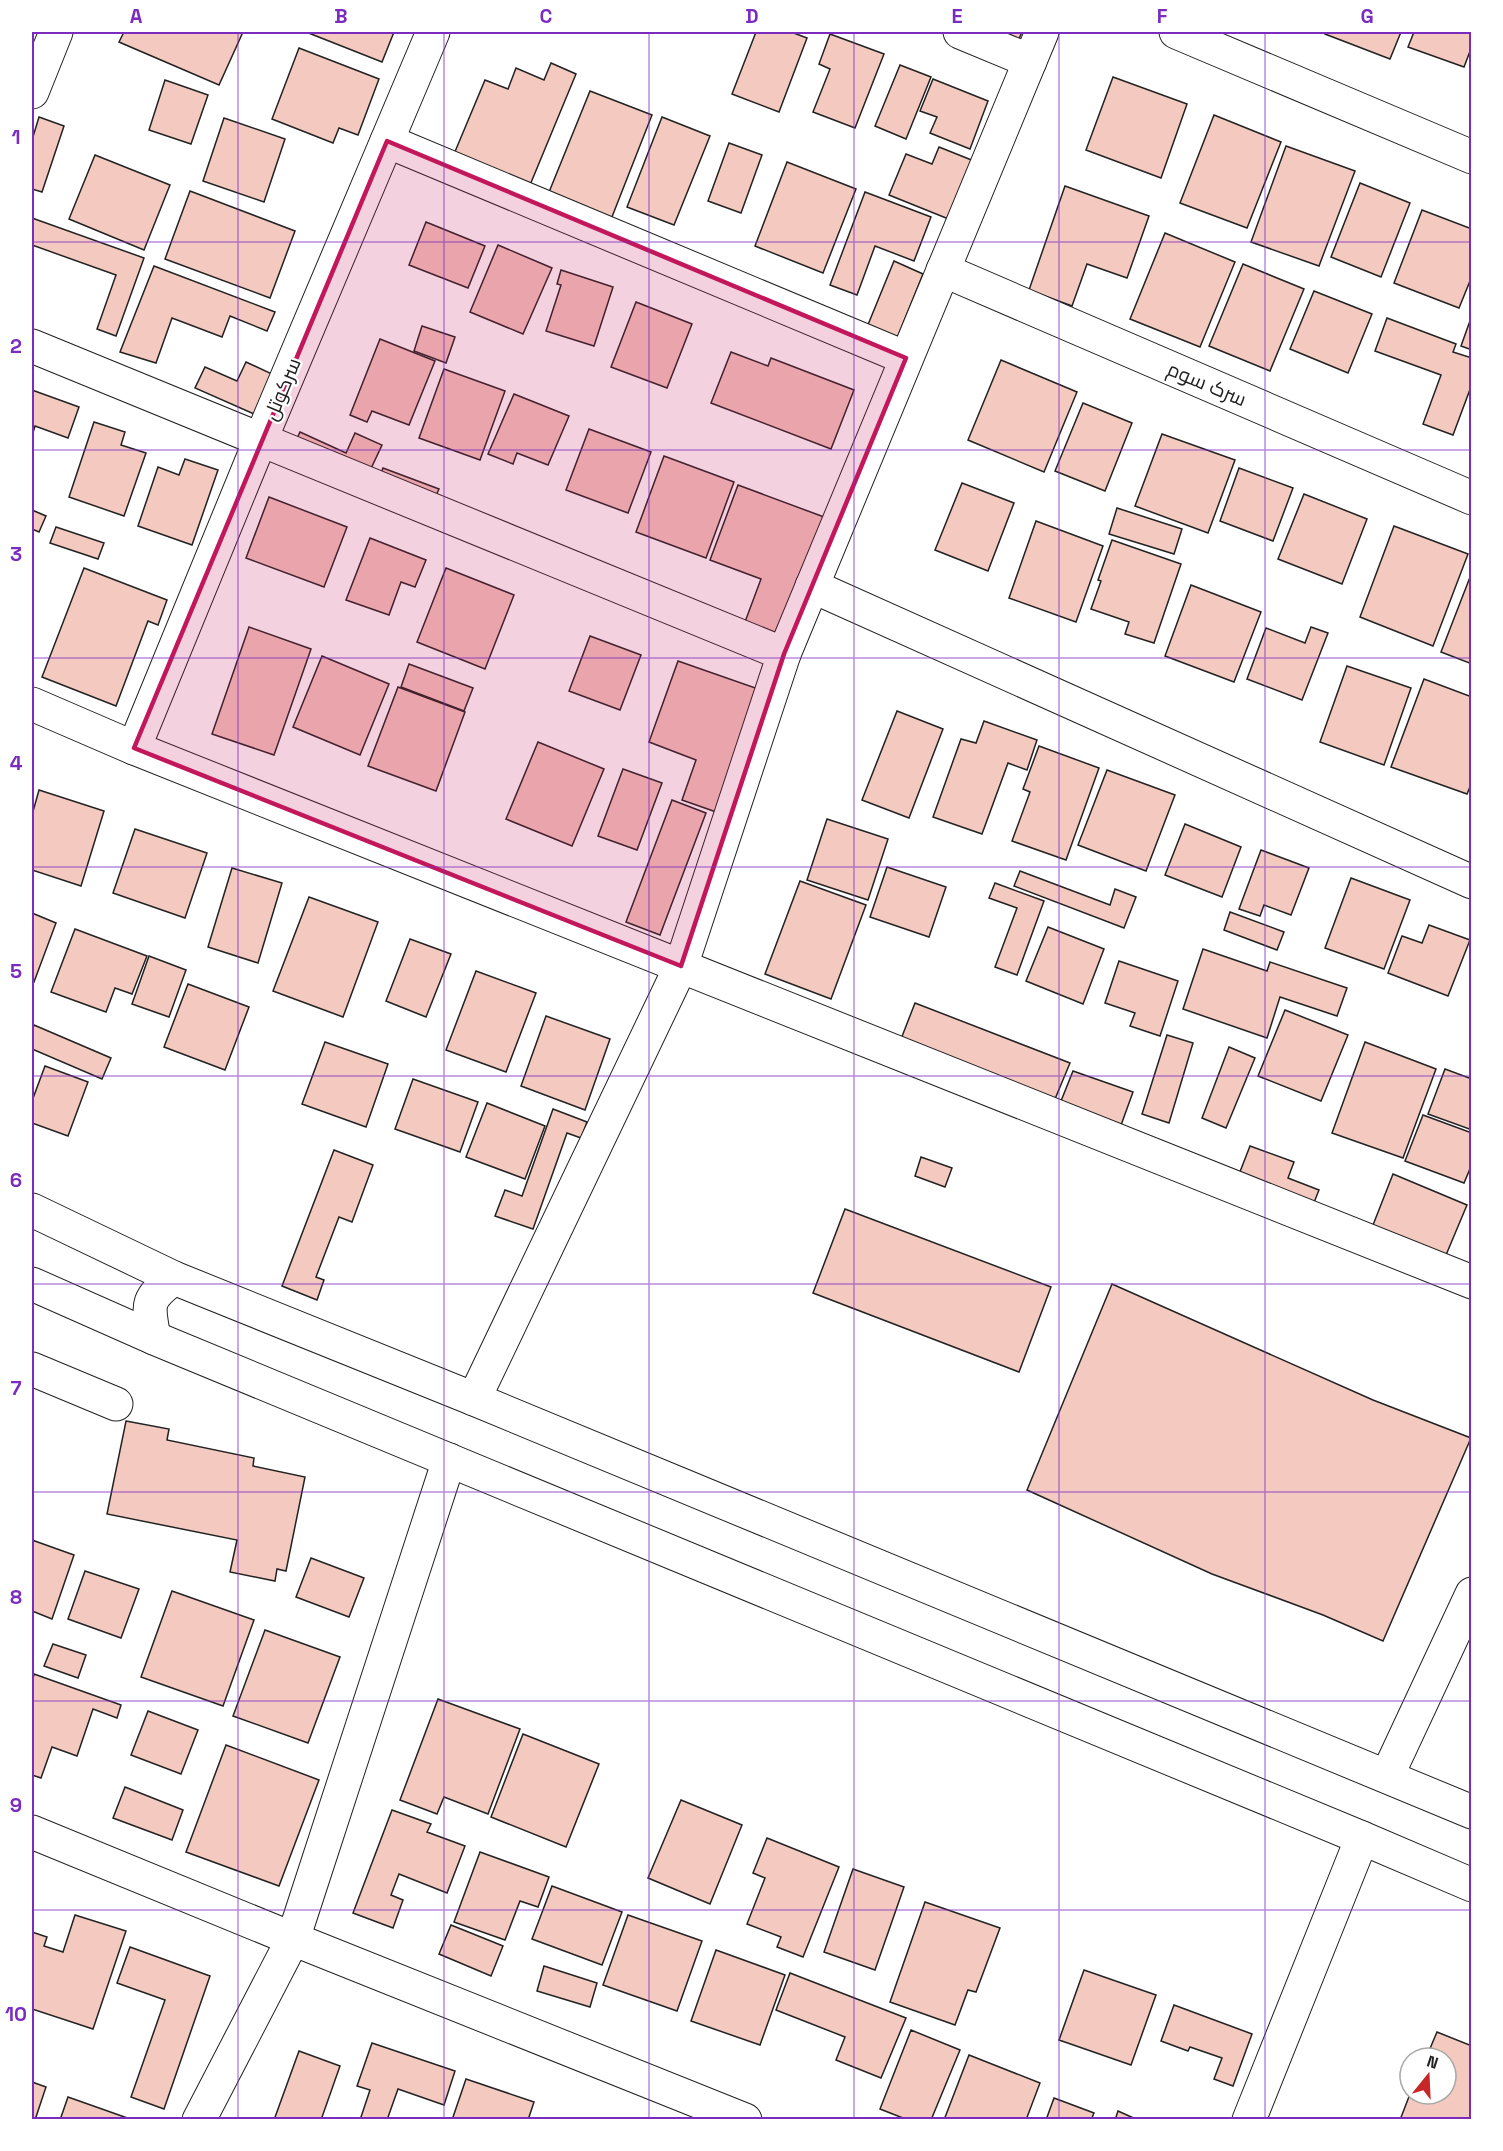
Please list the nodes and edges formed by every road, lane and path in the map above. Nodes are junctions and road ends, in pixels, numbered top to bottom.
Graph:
1 (56, 32) edge
2 (433, 32) edge
3 (960, 32) edge
4 (1176, 32) edge
5 (1036, 46) edge
6 (32, 92) edge
7 (387, 141) junction
8 (1472, 157) edge
9 (943, 270) junction
10 (32, 346) edge
11 (906, 358) junction
12 (260, 441) junction
13 (1472, 498) edge
14 (812, 586) junction
15 (784, 654) junction
16 (32, 704) edge
17 (134, 748) junction
18 (1472, 882) edge
19 (681, 966) junction
20 (32, 1210) edge
21 (174, 1278) junction
22 (1472, 1282) edge
23 (32, 1284) edge
24 (154, 1338) junction
25 (32, 1369) edge
26 (474, 1399) junction
27 (116, 1404) dead end
28 (449, 1460) junction
29 (1472, 1594) edge
30 (1387, 1776) junction
31 (1472, 1812) edge
32 (32, 1832) edge
33 (1362, 1838) junction
34 (1472, 1885) edge
35 (293, 1939) junction
36 (199, 2120) edge
37 (745, 2120) edge
38 (1249, 2120) edge

1 - 6 street
2 - 7 street, سرکوتل
3 - 5 street
4 - 8 street
5 - 9 street
7 - 11 street
7 - 12 street, سرکوتل
9 - 11 street
9 - 13 street, سرک سوم
10 - 12 street
11 - 14 street
12 - 15 street
12 - 17 street, سرکوتل
14 - 15 street
14 - 18 street
15 - 19 street
16 - 17 street
17 - 19 street
19 - 22 street
19 - 26 street
20 - 21 street
21 - 24 street
21 - 26 street
23 - 24 street
24 - 28 street
25 - 27 street
26 - 30 street
28 - 33 street
28 - 35 street
29 - 30 street
30 - 31 street
32 - 35 street
33 - 34 street
33 - 38 street
35 - 36 street
35 - 37 street

